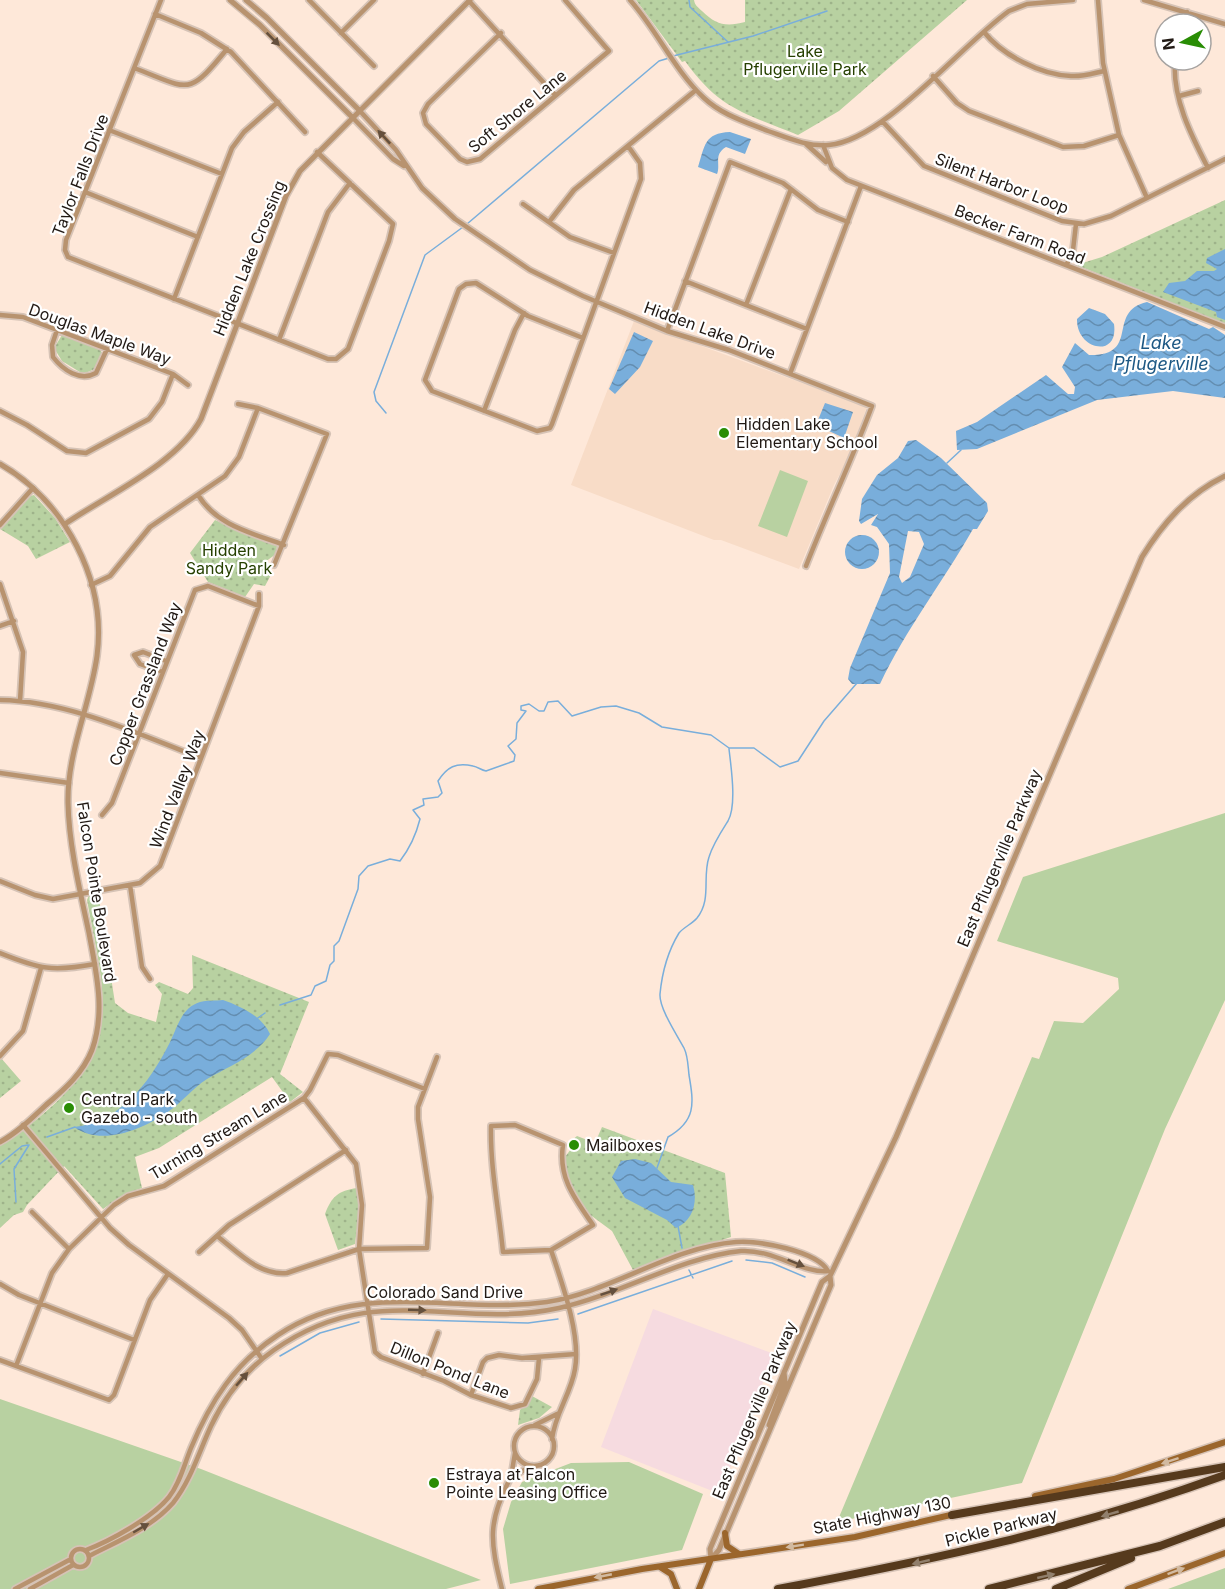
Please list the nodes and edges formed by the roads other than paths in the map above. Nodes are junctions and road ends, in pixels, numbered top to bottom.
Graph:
1 (161, 0) edge
2 (230, 0) edge
3 (246, 0) edge
4 (309, 0) edge
5 (374, 0) edge
6 (470, 0) edge
7 (630, 0) edge
8 (1073, 0) edge
9 (1098, 0) edge
10 (1144, 0) edge
11 (567, 1) edge
12 (1187, 12) edge
13 (155, 14) junction
14 (984, 32) junction
15 (341, 33) junction
16 (501, 33) junction
17 (227, 49) junction
18 (374, 66) dead end
19 (134, 68) junction
20 (1104, 71) junction
21 (1176, 72) edge
22 (933, 76) junction
23 (696, 90) junction
24 (1198, 91) dead end
25 (555, 95) junction
26 (1179, 96) junction
27 (278, 102) junction
28 (358, 110) junction
29 (352, 117) junction
30 (883, 122) junction
31 (109, 130) junction
32 (305, 132) dead end
33 (1119, 135) junction
34 (805, 143) junction
35 (823, 145) junction
36 (628, 146) junction
37 (317, 152) junction
38 (1225, 159) edge
39 (406, 168) junction
40 (832, 168) junction
41 (1208, 168) junction
42 (222, 174) junction
43 (350, 183) junction
44 (861, 186) junction
45 (791, 189) junction
46 (85, 192) junction
47 (1148, 198) junction
48 (523, 204) dead end
49 (549, 222) junction
50 (848, 222) junction
51 (1076, 224) junction
52 (198, 237) junction
53 (614, 254) junction
54 (1067, 264) junction
55 (685, 281) junction
56 (174, 299) junction
57 (596, 302) junction
58 (746, 305) junction
59 (524, 313) junction
60 (0, 315) edge
61 (237, 324) junction
62 (1225, 327) edge
63 (807, 328) junction
64 (57, 330) junction
65 (667, 331) junction
66 (583, 338) junction
67 (279, 340) junction
68 (107, 349) junction
69 (173, 374) junction
70 (790, 374) junction
71 (188, 385) dead end
72 (238, 404) dead end
73 (258, 408) junction
74 (0, 411) edge
75 (484, 411) junction
76 (0, 464) edge
77 (1225, 476) edge
78 (33, 488) junction
79 (198, 495) junction
80 (1, 523) edge
81 (65, 524) junction
82 (284, 545) junction
83 (274, 565) dead end
84 (806, 566) dead end
85 (0, 584) edge
86 (91, 585) junction
87 (258, 594) dead end
88 (259, 606) junction
89 (14, 621) junction
90 (0, 626) edge
91 (166, 661) junction
92 (162, 672) junction
93 (0, 700) edge
94 (20, 701) junction
95 (83, 716) junction
96 (138, 734) junction
97 (201, 758) junction
98 (0, 773) edge
99 (69, 783) junction
100 (102, 815) dead end
101 (0, 881) edge
102 (130, 885) junction
103 (82, 894) junction
104 (0, 953) edge
105 (95, 964) junction
106 (41, 968) junction
107 (150, 979) dead end
108 (0, 1056) edge
109 (437, 1057) dead end
110 (424, 1089) junction
111 (304, 1098) junction
112 (24, 1125) junction
113 (0, 1142) edge
114 (346, 1150) junction
115 (32, 1212) dead end
116 (101, 1218) junction
117 (217, 1236) junction
118 (69, 1249) junction
119 (359, 1249) junction
120 (551, 1250) junction
121 (198, 1252) dead end
122 (830, 1273) junction
123 (168, 1274) junction
124 (0, 1284) edge
125 (565, 1298) junction
126 (367, 1302) junction
127 (40, 1303) junction
128 (567, 1306) junction
129 (368, 1311) junction
130 (438, 1333) dead end
131 (135, 1340) junction
132 (256, 1350) junction
133 (576, 1353) junction
134 (538, 1358) junction
135 (262, 1359) junction
136 (0, 1360) edge
137 (16, 1366) junction
138 (784, 1372) junction
139 (423, 1374) junction
140 (471, 1395) junction
141 (557, 1414) junction
142 (533, 1426) junction
143 (767, 1435) junction
144 (552, 1439) junction
145 (1225, 1443) edge
146 (515, 1453) junction
147 (534, 1466) junction
148 (1225, 1467) edge
149 (1225, 1475) edge
150 (511, 1477) junction
151 (161, 1510) junction
152 (952, 1515) junction
153 (1225, 1522) edge
154 (725, 1533) junction
155 (1160, 1546) junction
156 (86, 1551) junction
157 (1225, 1553) edge
158 (740, 1554) junction
159 (89, 1556) junction
160 (711, 1559) junction
161 (72, 1562) junction
162 (659, 1566) junction
163 (15, 1589) edge
164 (30, 1589) edge
165 (502, 1589) edge
166 (538, 1589) edge
167 (677, 1589) edge
168 (699, 1589) edge
169 (778, 1589) edge
170 (989, 1589) edge
171 (1056, 1589) edge
172 (1128, 1589) edge

1 - 13 street, Taylor Falls Drive
2 -> 29 street, Hidden Lake Drive
3 - 28 street, Hidden Lake Drive
4 - 15 street
5 - 15 street
6 - 16 street
6 - 28 street, Hidden Lake Crossing
7 - 23 street
8 - 14 street
9 - 20 street
10 - 12 street
11 - 25 street, Soft Shore Lane
13 - 17 street
13 - 19 street, Taylor Falls Drive
14 - 20 street
14 - 22 street
15 - 18 street
16 - 25 street
16 - 25 street, Soft Shore Lane
17 - 19 street
17 - 27 street
19 - 31 street, Taylor Falls Drive
20 - 33 street
21 - 26 street
22 - 30 street
22 - 33 street
23 - 34 street
23 - 36 street
24 - 26 street
26 - 41 street
27 - 32 street
27 - 42 street
28 - 29 street, Hidden Lake Crossing
39 -> 28 street, Hidden Lake Drive
29 - 37 street, Hidden Lake Crossing
29 - 39 street, Hidden Lake Drive
30 - 35 street
30 - 51 street, Silent Harbor Loop
31 - 42 street
31 - 46 street, Taylor Falls Drive
33 - 47 street
34 - 35 street
34 - 40 street, Becker Farm Road
35 - 40 street
36 - 49 street
36 - 53 street
37 - 43 street, Taylor Falls Drive
37 - 61 street, Hidden Lake Crossing
38 - 41 street, Silent Harbor Loop
39 - 57 street, Hidden Lake Drive
40 - 44 street, Becker Farm Road
41 - 47 street, Silent Harbor Loop
42 - 52 street
43 - 67 street
43 - 67 street, Taylor Falls Drive
44 - 50 street
44 - 54 street, Becker Farm Road
45 - 50 street
45 - 55 street
45 - 58 street
46 - 52 street
46 - 56 street, Taylor Falls Drive
47 - 51 street, Silent Harbor Loop
48 - 49 street
49 - 53 street
50 - 63 street
51 - 54 street
52 - 56 street
53 - 57 street
54 - 62 street, Becker Farm Road
55 - 58 street
55 - 65 street
56 - 61 street, Taylor Falls Drive
57 - 65 street, Hidden Lake Drive
57 - 66 street
58 - 63 street
59 - 66 street
59 - 75 street
59 - 75 street
60 - 64 street, Douglas Maple Way
61 - 67 street, Taylor Falls Drive
61 - 81 street, Hidden Lake Crossing
63 - 70 street
64 - 68 street, Douglas Maple Way
64 - 68 street
65 - 70 street, Hidden Lake Drive
66 - 75 street
68 - 69 street, Douglas Maple Way
69 - 71 street, Douglas Maple Way
69 - 74 street
70 - 84 street, Hidden Lake Drive
72 - 73 street
73 - 79 street
73 - 82 street
76 - 78 street, Falcon Pointe Boulevard
77 - 122 street, East Pflugerville Parkway
78 - 80 street
78 - 81 street, Falcon Pointe Boulevard
79 - 82 street
79 - 86 street
81 - 86 street, Falcon Pointe Boulevard
82 - 83 street
85 - 89 street
86 - 95 street, Falcon Pointe Boulevard
87 - 88 street, Wind Valley Way
88 - 91 street, Copper Grassland Way
88 - 97 street, Wind Valley Way
89 - 90 street
89 - 94 street
91 - 92 street, Copper Grassland Way
91 - 92 street
92 - 96 street, Copper Grassland Way
93 - 94 street
94 - 95 street
95 - 96 street
95 - 99 street, Falcon Pointe Boulevard
96 - 97 street
96 - 100 street, Copper Grassland Way
97 - 102 street, Wind Valley Way
98 - 99 street
99 - 103 street, Falcon Pointe Boulevard
101 - 103 street, Wind Valley Way
102 - 103 street, Wind Valley Way
102 - 107 street
103 - 105 street, Falcon Pointe Boulevard
104 - 106 street
105 - 106 street
105 - 112 street, Falcon Pointe Boulevard
106 - 108 street
109 - 110 street
110 - 111 street, Turning Stream Lane
110 - 119 street
111 - 114 street, Dillon Pond Lane
111 - 116 street, Turning Stream Lane
112 - 113 street, Falcon Pointe Boulevard
112 - 116 street
114 - 117 street
114 - 119 street, Dillon Pond Lane
115 - 118 street
116 - 118 street, Turning Stream Lane
116 - 123 street
117 - 119 street
117 - 121 street
118 - 127 street, Turning Stream Lane
119 - 126 street, Dillon Pond Lane
120 - 120 street
120 - 125 street
122 - 125 street, Colorado Sand Drive
128 -> 122 street, Colorado Sand Drive
122 - 138 street, East Pflugerville Parkway
122 - 143 street, East Pflugerville Parkway
123 - 131 street
123 - 132 street
124 - 127 street
125 - 126 street, Colorado Sand Drive
125 - 128 street
126 - 129 street, Dillon Pond Lane
126 - 132 street, Colorado Sand Drive
127 - 131 street
127 - 137 street, Turning Stream Lane
129 -> 128 street, Colorado Sand Drive
128 - 133 street
129 - 135 street, Colorado Sand Drive
129 - 139 street, Dillon Pond Lane
130 - 139 street
131 - 137 street
132 - 135 street
132 - 151 street, Colorado Sand Drive
133 - 134 street
133 - 141 street
134 - 140 street
134 - 140 street, Dillon Pond Lane
151 -> 135 street, Colorado Sand Drive
136 - 137 street
138 - 143 street
138 - 160 street, East Pflugerville Parkway
139 - 140 street, Dillon Pond Lane
141 - 142 street
141 - 144 street
142 - 144 street
142 - 146 street
143 - 154 street, East Pflugerville Parkway
144 - 147 street
145 -> 152 main road, State Highway 130
146 - 147 street
146 - 150 street
147 - 150 street
148 - 152 highway
149 -> 169 highway, Pickle Parkway
150 - 165 street
151 - 156 street, Colorado Sand Drive
159 -> 151 street, Colorado Sand Drive
152 -> 158 main road, State Highway 130
153 - 155 highway
154 - 158 main road
154 - 160 street, East Pflugerville Parkway
170 -> 155 highway
155 - 171 highway
156 - 159 street
156 - 161 street, Colorado Sand Drive
172 -> 157 main road
158 - 160 main road, State Highway 130
159 - 161 street, Colorado Sand Drive
160 - 162 main road, State Highway 130
160 - 168 main road, East Pflugerville Parkway
161 - 163 street
161 - 164 street
162 -> 166 main road, State Highway 130
162 - 167 main road

